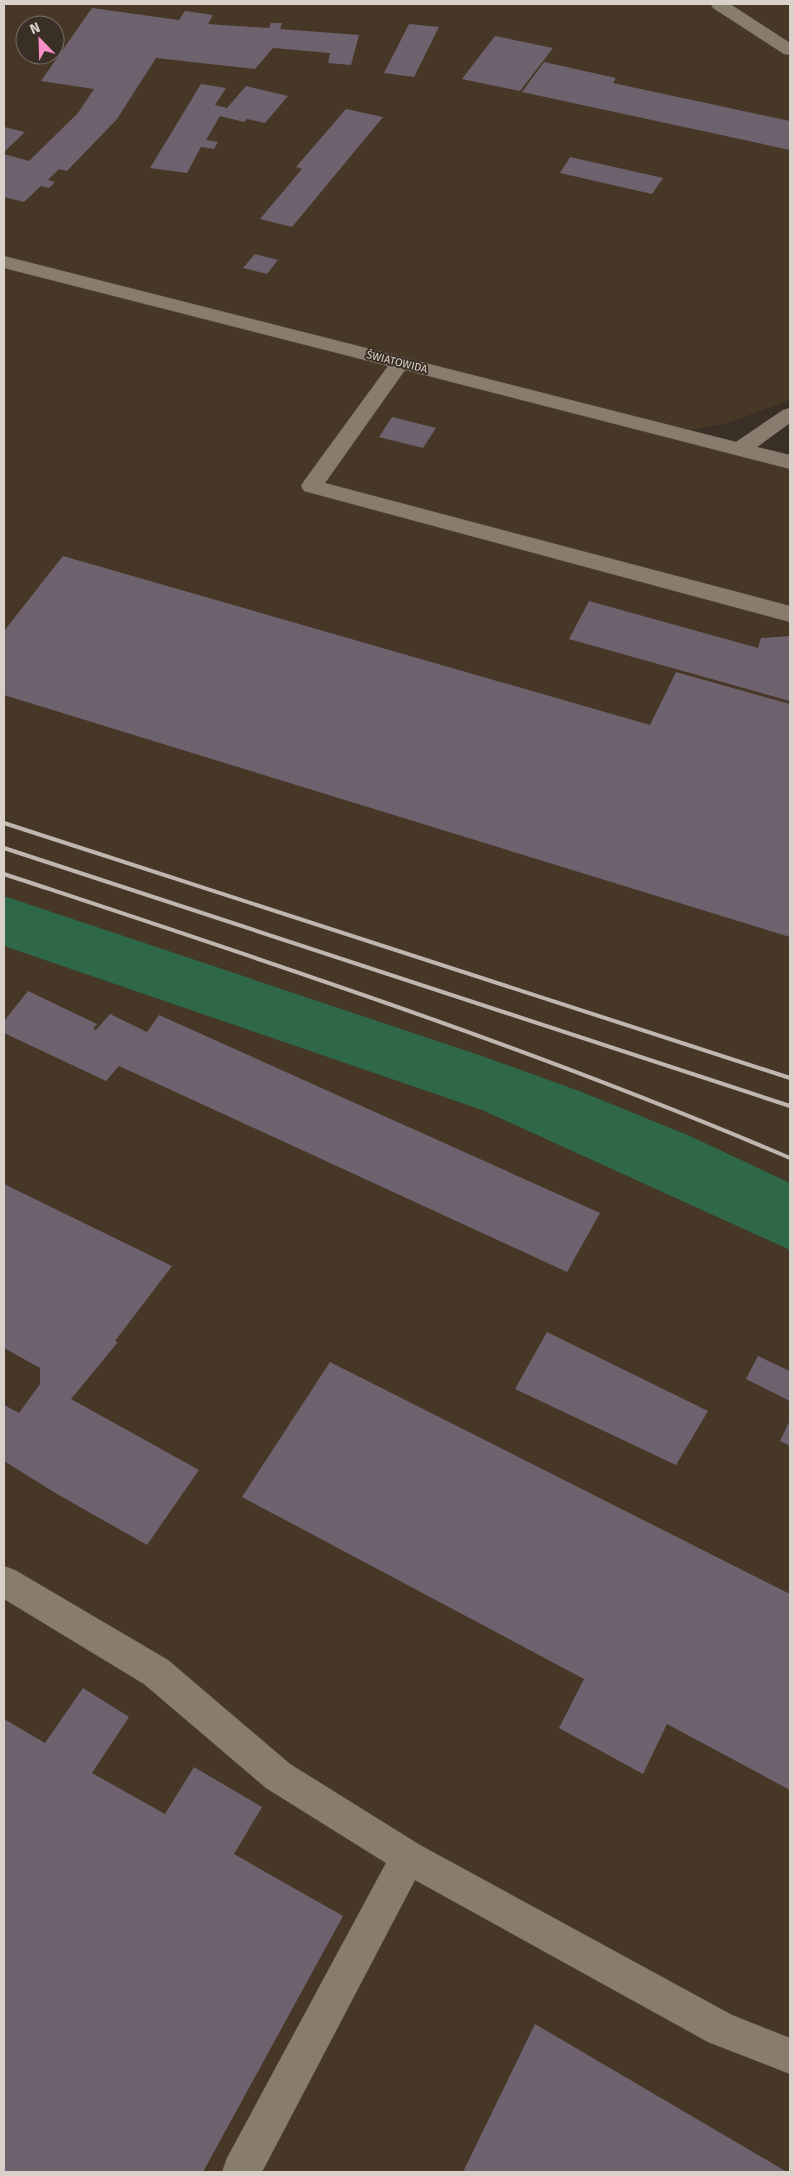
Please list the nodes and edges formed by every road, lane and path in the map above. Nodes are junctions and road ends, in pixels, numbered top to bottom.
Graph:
1 (719, 4) edge
2 (790, 50) edge
3 (4, 262) edge
4 (400, 362) junction
5 (790, 414) edge
6 (740, 449) junction
7 (790, 462) edge
8 (790, 614) edge
9 (4, 1581) edge
10 (408, 1857) junction
11 (790, 2056) edge
12 (240, 2172) edge

1 - 2 street
3 - 4 street, ŚWIATOWIDA
4 - 6 street, ŚWIATOWIDA
4 - 8 street
5 - 6 street
6 - 7 street, ŚWIATOWIDA
9 - 10 street
10 - 11 street
10 - 12 street

